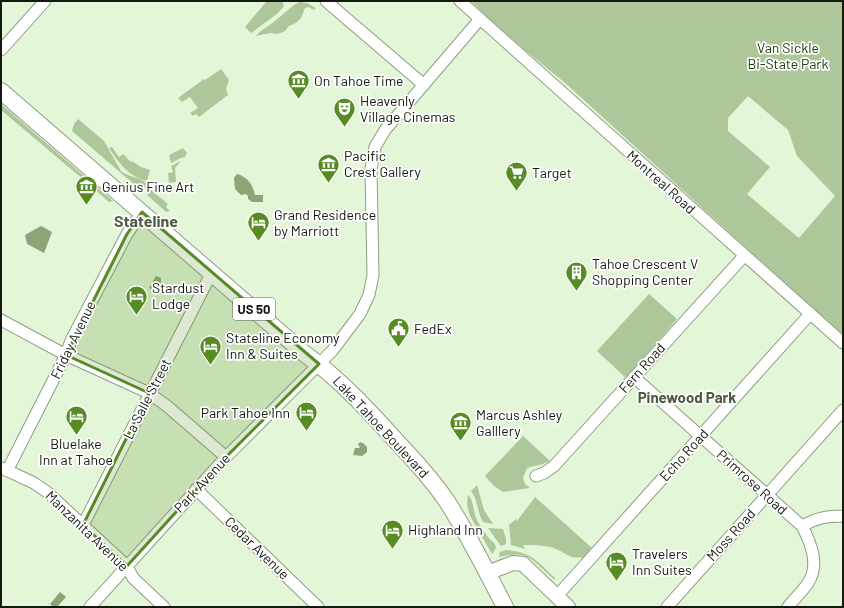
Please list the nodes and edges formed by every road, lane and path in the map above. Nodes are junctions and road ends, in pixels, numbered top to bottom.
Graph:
1 (45, 1) edge
2 (326, 1) edge
3 (460, 1) edge
4 (480, 19) junction
5 (1, 50) edge
6 (424, 85) junction
7 (1, 91) edge
8 (142, 212) junction
9 (744, 256) junction
10 (212, 272) junction
11 (810, 314) junction
12 (1, 320) edge
13 (843, 343) edge
14 (66, 355) junction
15 (319, 364) junction
16 (634, 377) junction
17 (149, 394) junction
18 (843, 410) edge
19 (701, 436) junction
20 (226, 457) junction
21 (4, 469) edge
22 (536, 476) dead end
23 (196, 490) junction
24 (767, 495) junction
25 (843, 516) edge
26 (83, 525) junction
27 (802, 526) junction
28 (127, 566) junction
29 (488, 573) junction
30 (557, 596) junction
31 (90, 607) edge
32 (164, 607) edge
33 (318, 607) edge
34 (505, 607) edge
35 (568, 607) edge
36 (667, 607) edge
37 (788, 607) edge

1 - 5 street
2 - 6 street
3 - 4 street, Montreal Road
4 - 6 street, Park Avenue
4 - 9 street, Montreal Road
6 - 15 street, Park Avenue
7 - 8 highway, Lake Tahoe Boulevard / US 50
8 - 10 highway, Lake Tahoe Boulevard / US 50
8 - 14 street, Friday Avenue
9 - 11 street, Montreal Road
9 - 16 street, Fern Road
10 - 15 highway, Lake Tahoe Boulevard / US 50
10 - 17 street, La Salle Street
11 - 13 street, Montreal Road
11 - 19 street, Echo Road
12 - 14 street
14 - 17 street
14 - 21 street, Friday Avenue
15 - 20 street, Park Avenue
15 - 29 highway, Lake Tahoe Boulevard / US 50
16 - 19 street, Primrose Road
16 - 22 street, Fern Road
17 - 20 street
17 - 26 street, La Salle Street
18 - 24 street, Moss Road
19 - 24 street, Primrose Road
19 - 30 street, Echo Road
20 - 23 street, Park Avenue
21 - 26 street, Manzanita Avenue
23 - 28 street, Park Avenue
23 - 33 street, Cedar Avenue
24 - 27 street, Primrose Road
24 - 36 street, Moss Road
25 - 27 street
26 - 28 street, Manzanita Avenue
27 - 37 street, Primrose Road
28 - 31 street, Park Avenue
28 - 32 street, Manzanita Avenue
29 - 30 main road
29 - 34 highway, Lake Tahoe Boulevard / US 50
30 - 35 main road

